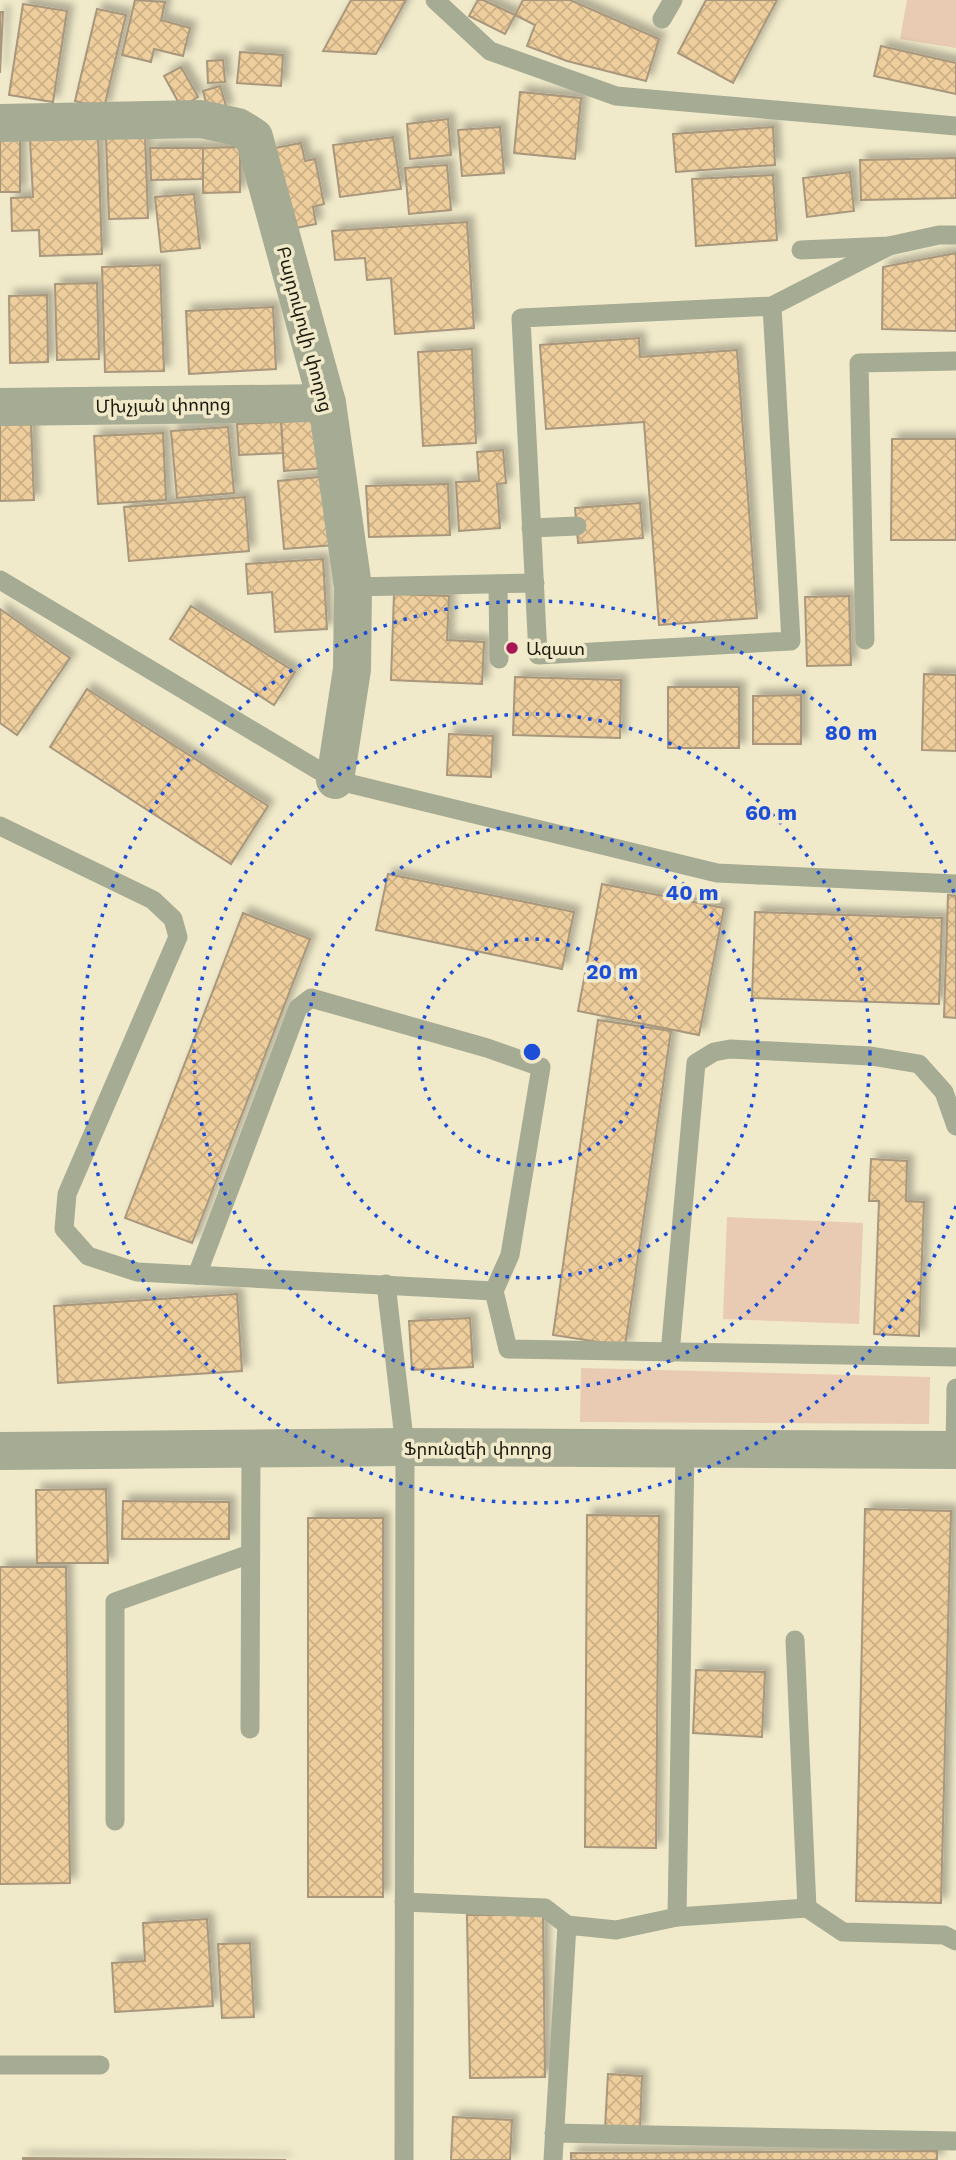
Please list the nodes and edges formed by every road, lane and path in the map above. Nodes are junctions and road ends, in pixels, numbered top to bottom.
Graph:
1 (435, 0) edge
2 (673, 0) edge
3 (662, 19) dead end
4 (0, 123) edge
5 (956, 126) edge
6 (956, 235) edge
7 (889, 246) junction
8 (801, 250) dead end
9 (772, 306) junction
10 (956, 361) edge
11 (327, 403) junction
12 (0, 407) edge
13 (576, 526) dead end
14 (531, 528) junction
15 (0, 580) edge
16 (535, 583) junction
17 (498, 584) junction
18 (353, 587) junction
19 (865, 640) dead end
20 (499, 659) dead end
21 (335, 780) junction
22 (0, 826) edge
23 (956, 884) edge
24 (956, 1126) edge
25 (197, 1275) junction
26 (386, 1284) junction
27 (495, 1291) junction
28 (670, 1353) junction
29 (956, 1357) edge
30 (956, 1388) edge
31 (405, 1447) junction
32 (685, 1449) junction
33 (251, 1450) junction
34 (956, 1450) edge
35 (0, 1451) edge
36 (250, 1554) junction
37 (795, 1640) dead end
38 (250, 1729) dead end
39 (115, 1821) dead end
40 (404, 1902) junction
41 (807, 1908) junction
42 (677, 1917) junction
43 (567, 1925) junction
44 (956, 1941) edge
45 (0, 2065) edge
46 (100, 2065) dead end
47 (554, 2133) junction
48 (956, 2141) edge
49 (404, 2160) edge
50 (553, 2160) edge

1 - 5 lane
2 - 3 lane
4 - 11 street, Բայդուկովի փողոց
6 - 7 lane
7 - 8 lane
7 - 9 lane
9 - 14 lane
9 - 16 lane
10 - 19 lane
11 - 12 street, Մխչյան փողոց
11 - 18 street, Բայդուկովի փողոց
13 - 14 lane
14 - 16 lane
15 - 21 lane
16 - 17 lane
17 - 18 lane
17 - 20 lane
18 - 21 street, Բայդուկովի փողոց
21 - 23 lane
22 - 25 lane
24 - 28 lane
25 - 26 lane
25 - 27 lane
26 - 27 lane
26 - 31 lane
27 - 28 lane
28 - 29 lane
30 - 34 lane
31 - 32 street, Ֆրունզեի փողոց
31 - 33 street, Ֆրունզեի փողոց
31 - 40 lane
32 - 34 street, Ֆրունզեի փողոց
32 - 42 lane
33 - 35 street, Ֆրունզեի փողոց
33 - 36 lane
36 - 38 lane
36 - 39 lane
37 - 41 lane
40 - 43 lane
40 - 49 lane
41 - 42 lane
41 - 44 lane
42 - 43 lane
43 - 47 lane
45 - 46 lane
47 - 48 lane
47 - 50 lane

